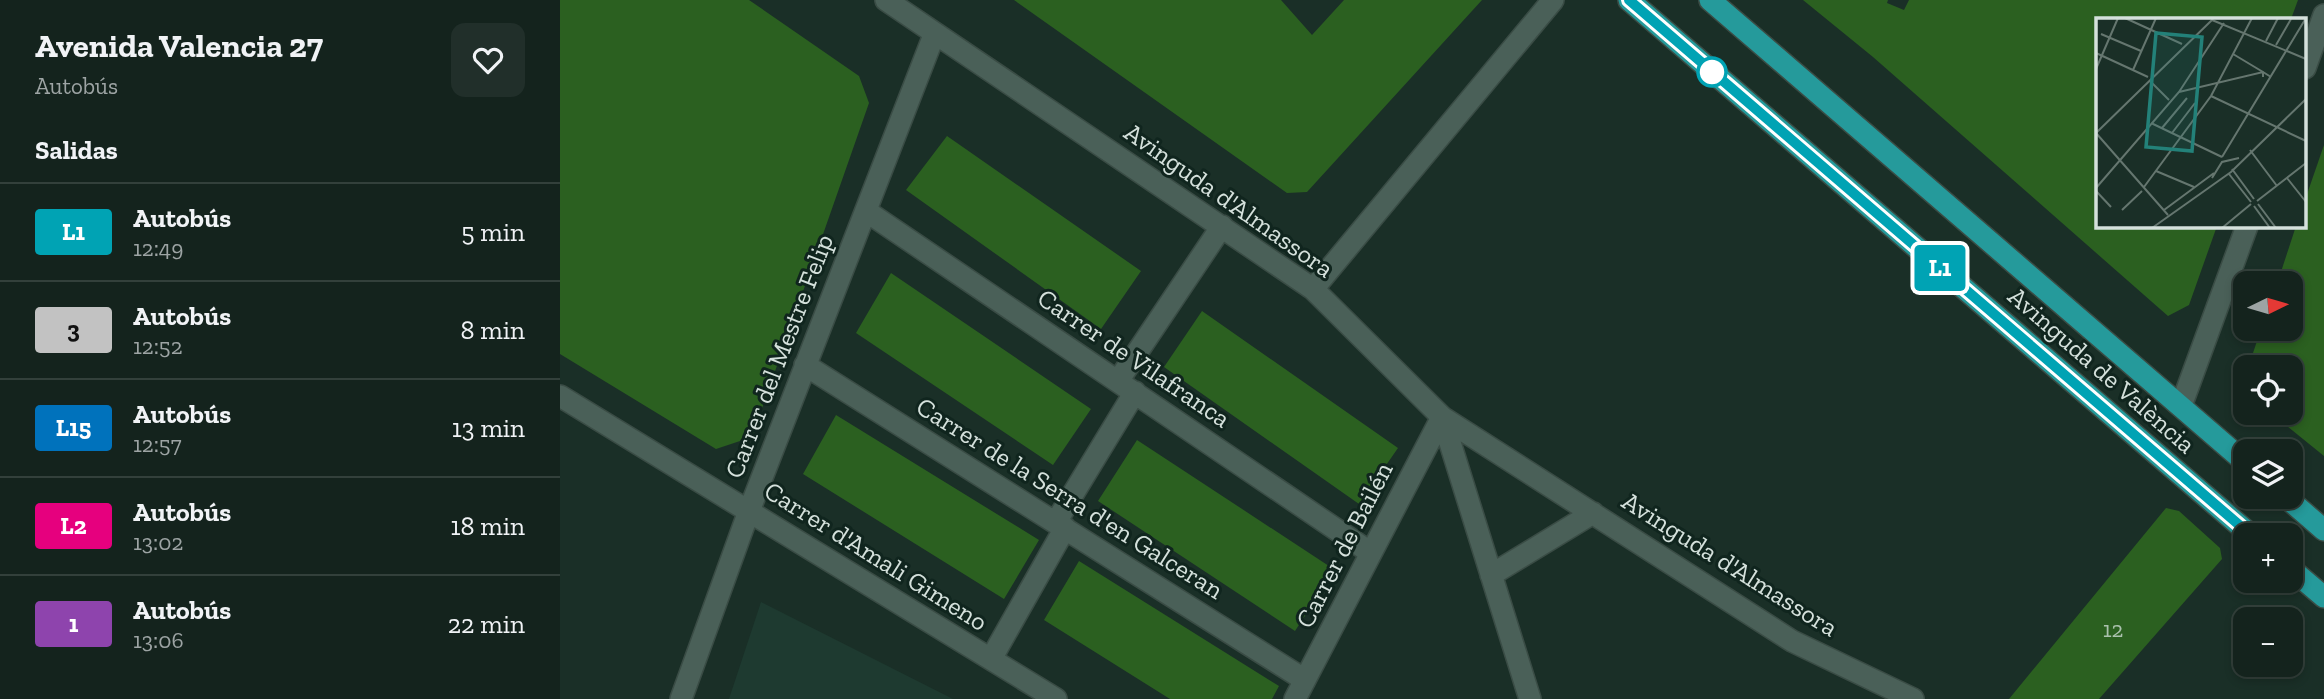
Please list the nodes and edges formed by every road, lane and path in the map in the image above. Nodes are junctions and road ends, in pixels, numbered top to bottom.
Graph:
1 (886, 0) edge
2 (1553, 0) edge
3 (1629, 0) edge
4 (1710, 0) edge
5 (2324, 15) edge
6 (934, 35) junction
7 (2306, 65) edge
8 (866, 211) junction
9 (1222, 226) junction
10 (2246, 228) edge
11 (1313, 289) junction
12 (805, 365) junction
13 (1127, 387) junction
14 (560, 396) edge
15 (2181, 406) junction
16 (1442, 417) junction
17 (2233, 452) edge
18 (2300, 509) edge
19 (749, 511) junction
20 (1593, 513) junction
21 (2237, 523) edge
22 (1060, 525) junction
23 (2324, 530) edge
24 (1371, 553) junction
25 (1491, 575) junction
26 (2303, 579) edge
27 (2324, 597) edge
28 (991, 659) junction
29 (1306, 680) junction
30 (681, 699) edge
31 (1056, 699) edge
32 (1295, 699) edge
33 (1530, 699) edge
34 (1913, 699) edge

1 - 6 street, Avinguda d'Almassora
2 - 11 street
3 - 21 main road, Avinguda de València
4 - 15 main road, Avinguda de València
5 - 7 street
6 - 8 street, Carrer del Mestre Felip
6 - 9 street, Avinguda d'Almassora
8 - 12 street, Carrer del Mestre Felip
8 - 13 street, Carrer de Vilafranca
9 - 11 street, Avinguda d'Almassora
9 - 13 street
10 - 15 street
11 - 16 street, Avinguda d'Almassora
12 - 19 street, Carrer del Mestre Felip
12 - 22 street, Carrer de la Serra d'en Galceran
13 - 22 street
13 - 24 street, Carrer de Vilafranca
14 - 19 street, Carrer d'Amali Gimeno
15 - 17 main road, Avinguda de València
16 - 20 street, Avinguda d'Almassora
16 - 24 street, Carrer de Bailén
16 - 25 street
18 - 23 main road
19 - 28 street, Carrer d'Amali Gimeno
19 - 30 street, Carrer del Mestre Felip
20 - 25 street, Avinguda d'Almassora
20 - 34 street, Avinguda d'Almassora
22 - 28 street
22 - 29 street, Carrer de la Serra d'en Galceran
24 - 29 street, Carrer de Bailén
25 - 33 street
26 - 27 main road
28 - 31 street, Carrer d'Amali Gimeno
29 - 32 street, Carrer de Bailén

